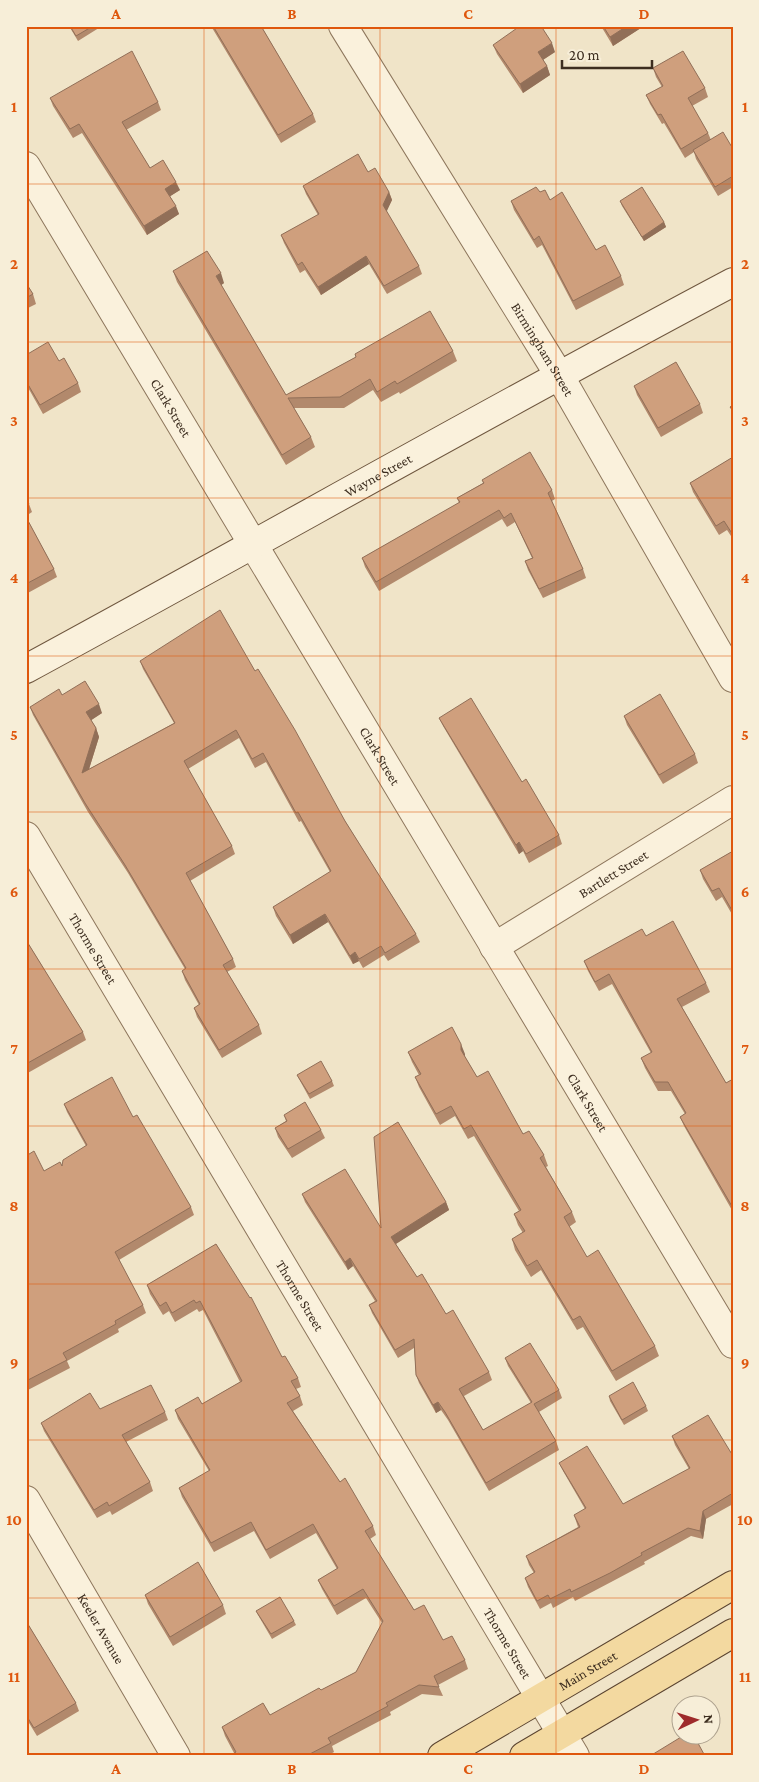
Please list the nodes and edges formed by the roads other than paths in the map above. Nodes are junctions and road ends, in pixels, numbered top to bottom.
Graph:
1 (343, 26) edge
2 (26, 166) edge
3 (733, 282) edge
4 (559, 375) junction
5 (253, 546) junction
6 (26, 669) edge
7 (733, 678) edge
8 (733, 800) edge
9 (26, 836) edge
10 (494, 947) junction
11 (733, 1344) edge
12 (26, 1500) edge
13 (733, 1585) edge
14 (733, 1633) edge
15 (540, 1697) junction
16 (568, 1744) edge
17 (176, 1756) edge
18 (442, 1756) edge
19 (524, 1756) edge

1 - 4 street, Birmingham Street
2 - 5 street, Clark Street
3 - 4 street, Wayne Street
4 - 5 street, Wayne Street
4 - 7 street, Birmingham Street
5 - 6 street, Wayne Street
5 - 10 street, Clark Street
8 - 10 street, Bartlett Street
9 - 15 street, Thorme Street
10 - 11 street, Clark Street
12 - 17 street, Keeler Avenue
13 - 15 main road, Main Street
14 - 16 main road
15 - 16 street, Thorme Street
15 - 18 main road, Main Street
16 - 19 main road

